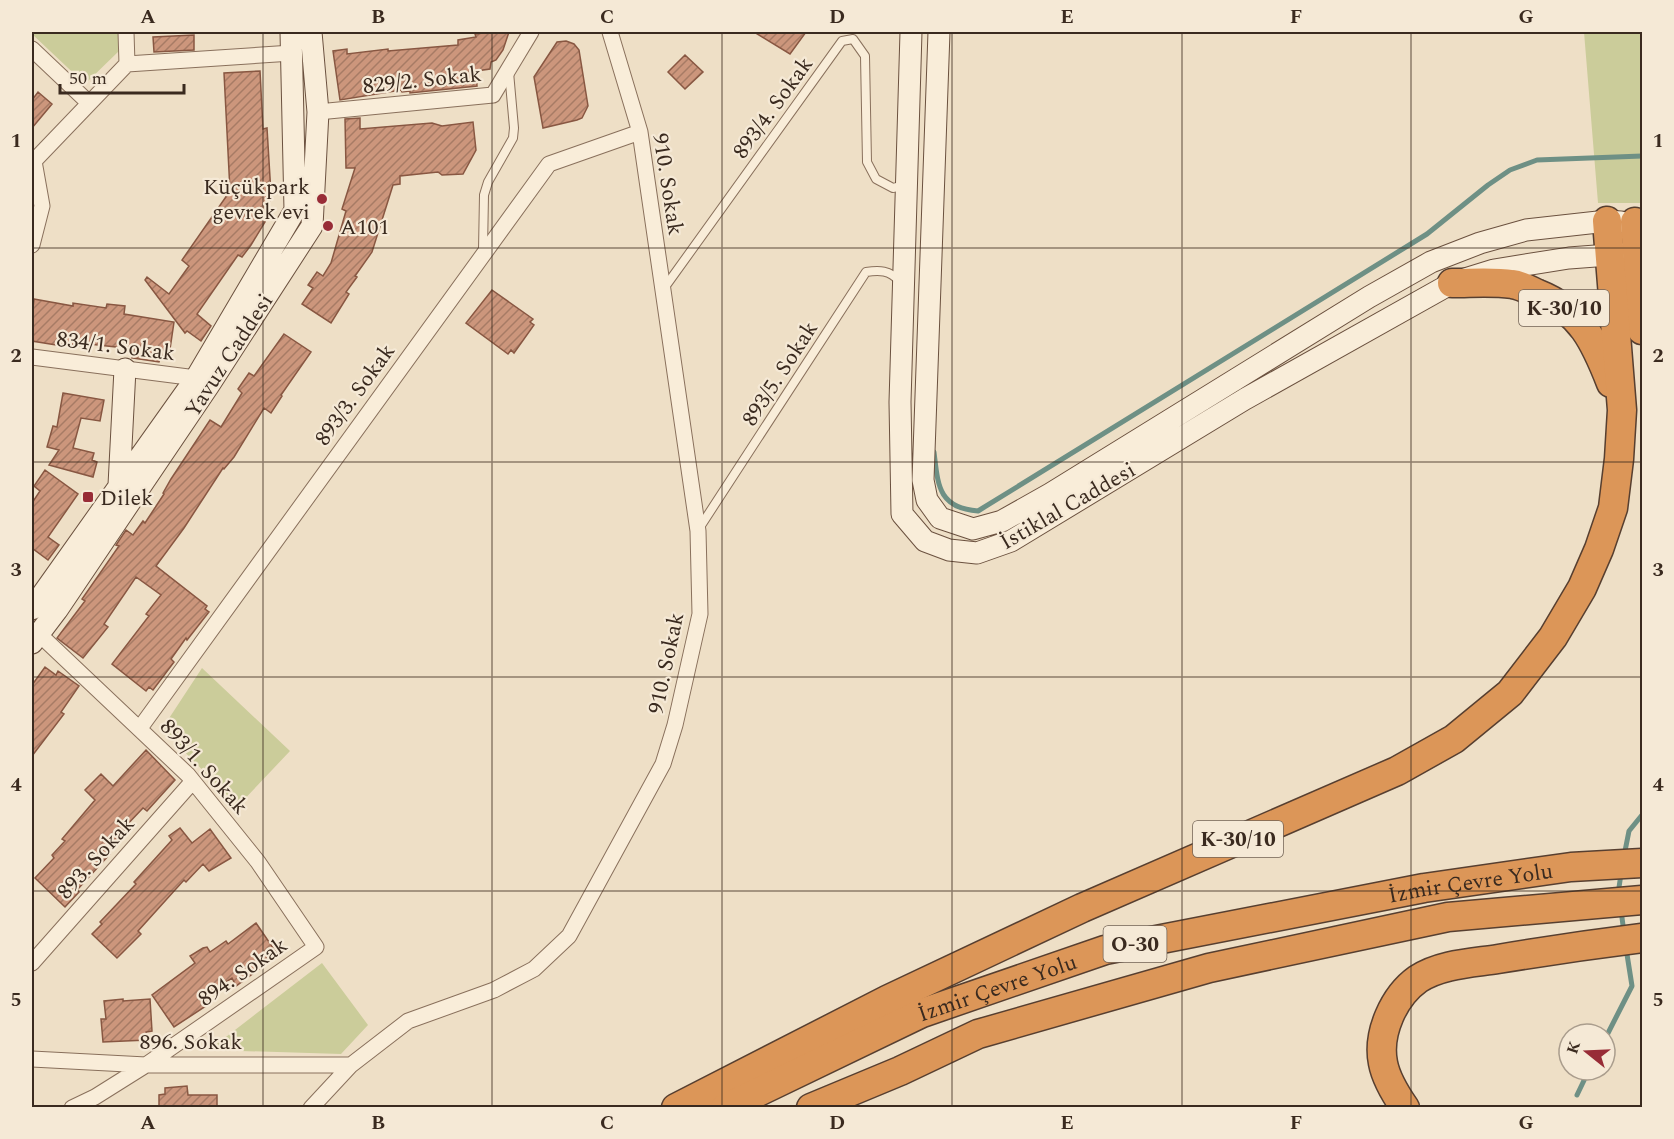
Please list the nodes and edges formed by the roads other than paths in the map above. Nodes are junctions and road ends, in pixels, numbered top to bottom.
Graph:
1 (126, 32) edge
2 (291, 32) edge
3 (311, 32) edge
4 (531, 32) edge
5 (610, 32) edge
6 (912, 32) edge
7 (939, 32) edge
8 (32, 49) edge
9 (292, 53) junction
10 (127, 64) junction
11 (508, 69) junction
12 (89, 103) junction
13 (318, 112) junction
14 (640, 132) junction
15 (33, 160) edge
16 (907, 184) junction
17 (1607, 221) junction
18 (1639, 222) edge
19 (32, 245) edge
20 (1629, 254) edge
21 (483, 255) junction
22 (1452, 283) junction
23 (903, 286) junction
24 (662, 291) junction
25 (1642, 330) edge
26 (32, 357) edge
27 (125, 369) junction
28 (202, 381) junction
29 (1622, 410) junction
30 (119, 485) junction
31 (698, 531) junction
32 (32, 609) edge
33 (35, 639) edge
34 (140, 728) junction
35 (193, 781) junction
36 (1642, 863) edge
37 (1642, 900) edge
38 (1642, 938) edge
39 (316, 947) joint
40 (32, 963) edge
41 (32, 1059) edge
42 (146, 1065) junction
43 (351, 1065) junction
44 (72, 1107) edge
45 (310, 1107) edge
46 (676, 1107) edge
47 (725, 1107) edge
48 (811, 1107) edge
49 (1405, 1107) edge

1 - 10 street
2 - 9 main road, Yavuz Caddesi
3 - 13 main road, Yavuz Caddesi
4 - 11 street, 829/2. Sokak
5 - 14 street, 910. Sokak
6 - 16 main road, İstiklal Caddesi
7 - 17 main road, İstiklal Caddesi
8 - 12 street
9 - 10 street
9 - 28 main road, Yavuz Caddesi
10 - 12 street
11 - 13 street, 829/2. Sokak
11 - 21 lane
12 - 15 street
13 - 28 main road, Yavuz Caddesi
14 - 21 street, 893/3. Sokak
14 - 24 street, 910. Sokak
15 - 19 street
16 - 23 main road, İstiklal Caddesi
16 - 24 lane, 893/4. Sokak
17 - 18 main road, İstiklal Caddesi
17 - 20 highway
18 - 20 highway
20 - 22 main road, İstiklal Caddesi
20 - 25 highway, K-30/10
20 - 29 highway, K-30/10
21 - 34 street, 893/3. Sokak
22 - 23 main road, İstiklal Caddesi
22 - 29 highway, K-30/10
23 - 31 lane, 893/5. Sokak
24 - 31 street, 910. Sokak
26 - 27 street, 834/1. Sokak
27 - 28 street, 834/1. Sokak
27 - 30 main road
28 - 30 main road, Yavuz Caddesi
28 - 33 main road, Yavuz Caddesi
29 - 46 highway, K-30/10
30 - 32 main road, Yavuz Caddesi
31 - 43 street, 910. Sokak
33 - 34 street, 893/1. Sokak
34 - 35 street, 893/1. Sokak
35 - 39 street, 893/1. Sokak
35 - 40 street, 893. Sokak
36 - 47 highway, İzmir Çevre Yolu / O-30
37 - 48 highway, İzmir Çevre Yolu / O-30
38 - 49 highway
39 - 42 street, 894. Sokak
41 - 42 street, 896. Sokak
42 - 43 street, 896. Sokak
42 - 44 street, 894. Sokak
43 - 45 street, 910. Sokak

